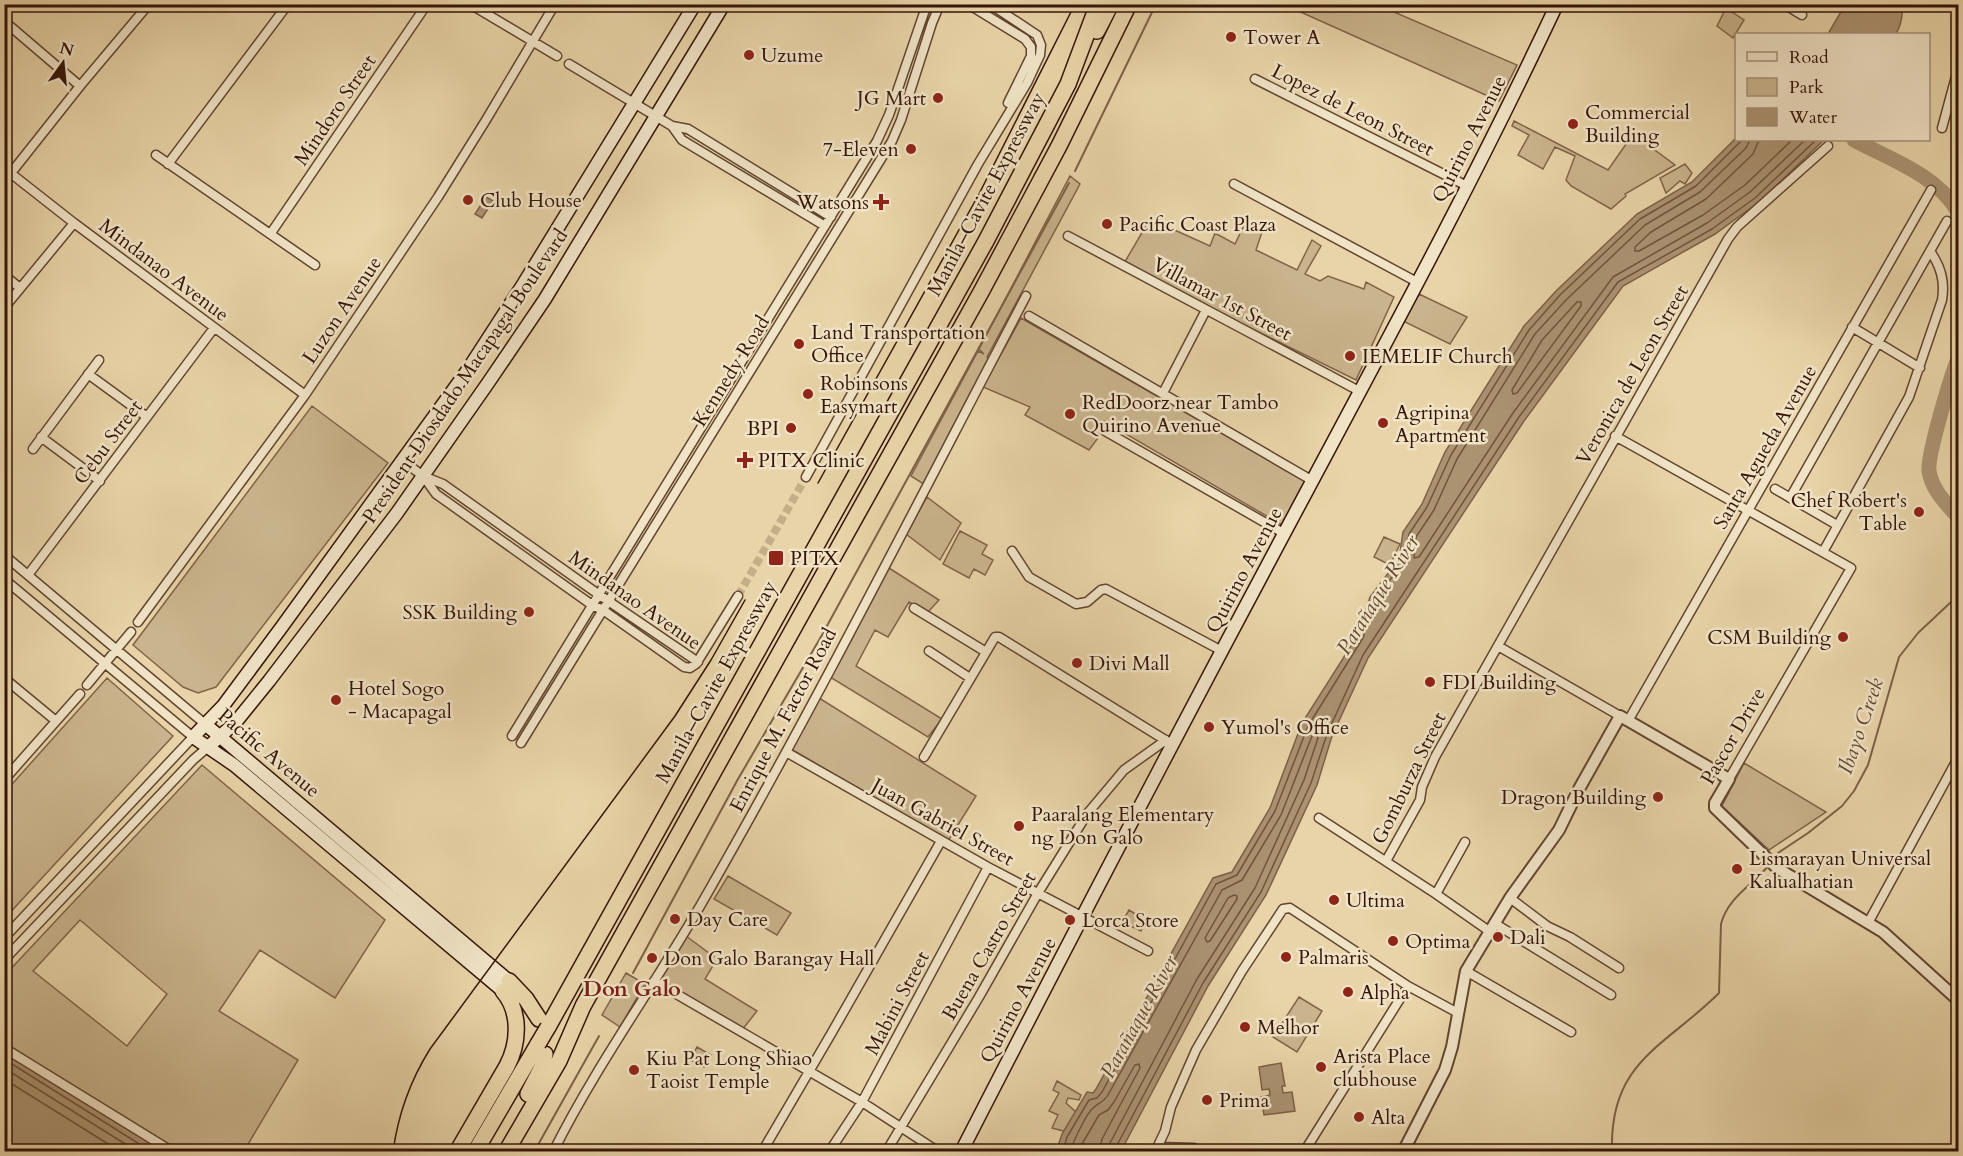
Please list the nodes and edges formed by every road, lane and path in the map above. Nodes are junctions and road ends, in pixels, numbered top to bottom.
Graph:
1 (149, 4) edge
2 (288, 4) edge
3 (427, 4) edge
4 (470, 4) edge
5 (555, 4) edge
6 (695, 4) edge
7 (724, 4) edge
8 (927, 4) edge
9 (940, 4) edge
10 (968, 4) edge
11 (990, 4) edge
12 (1098, 4) edge
13 (1111, 4) edge
14 (1129, 4) edge
15 (1557, 4) edge
16 (1788, 6) edge
17 (1802, 15) dead end
18 (5, 23) edge
19 (532, 42) junction
20 (557, 57) dead end
21 (569, 64) dead end
22 (1959, 69) edge
23 (1255, 79) dead end
24 (1068, 84) junction
25 (80, 86) junction
26 (635, 104) junction
27 (655, 116) junction
28 (672, 126) junction
29 (1942, 128) dead end
30 (1828, 146) dead end
31 (987, 147) junction
32 (156, 155) dead end
33 (168, 164) junction
34 (8, 171) edge
35 (1234, 184) dead end
36 (1467, 186) junction
37 (1931, 190) dead end
38 (831, 217) junction
39 (1947, 221) dead end
40 (74, 223) junction
41 (825, 226) junction
42 (272, 233) junction
43 (1068, 236) dead end
44 (1930, 251) junction
45 (315, 265) dead end
46 (4, 275) edge
47 (1417, 282) junction
48 (20, 288) junction
49 (1026, 296) dead end
50 (4, 308) edge
51 (1206, 310) junction
52 (1029, 316) dead end
53 (1852, 327) junction
54 (214, 328) junction
55 (1879, 343) junction
56 (99, 360) dead end
57 (1920, 368) junction
58 (88, 374) junction
59 (1361, 392) junction
60 (1163, 393) junction
61 (305, 395) junction
62 (712, 409) junction
63 (722, 416) junction
64 (147, 417) junction
65 (1105, 431) dead end
66 (1615, 436) junction
67 (41, 437) junction
68 (33, 449) dead end
69 (403, 461) junction
70 (423, 476) junction
71 (806, 477) tunnel mouth
72 (100, 481) junction
73 (1313, 482) junction
74 (1775, 489) dead end
75 (658, 496) junction
76 (1790, 498) junction
77 (669, 502) junction
78 (1748, 509) junction
79 (1837, 525) junction
80 (1285, 534) junction
81 (1012, 551) dead end
82 (1823, 552) junction
83 (4, 555) edge
84 (28, 575) junction
85 (4, 579) edge
86 (598, 594) junction
87 (738, 596) tunnel mouth
88 (609, 600) junction
89 (592, 605) junction
90 (914, 608) dead end
91 (603, 610) junction
92 (138, 622) dead end
93 (131, 632) dead end
94 (1498, 646) junction
95 (117, 651) junction
96 (929, 651) dead end
97 (1222, 651) junction
98 (986, 652) junction
99 (698, 662) junction
100 (106, 664) junction
101 (4, 678) edge
102 (970, 678) junction
103 (87, 685) dead end
104 (80, 694) dead end
105 (1624, 719) junction
106 (57, 721) junction
107 (205, 724) junction
108 (512, 736) dead end
109 (193, 737) junction
110 (221, 738) junction
111 (521, 743) dead end
112 (1170, 743) junction
113 (208, 747) junction
114 (786, 752) junction
115 (924, 757) dead end
116 (1959, 758) edge
117 (1729, 779) junction
118 (4, 780) edge
119 (1319, 818) dead end
120 (941, 841) junction
121 (1466, 843) dead end
122 (1386, 861) junction
123 (988, 867) junction
124 (1038, 893) junction
125 (1436, 894) junction
126 (1510, 898) junction
127 (1083, 917) junction
128 (1868, 923) junction
129 (1491, 927) junction
130 (4, 938) edge
131 (1148, 951) dead end
132 (4, 960) edge
133 (1619, 968) dead end
134 (1466, 971) junction
135 (654, 981) junction
136 (506, 986) junction
137 (1408, 986) junction
138 (1611, 995) dead end
139 (1959, 1000) edge
140 (1458, 1013) junction
141 (543, 1023) junction
142 (1571, 1032) dead end
143 (4, 1048) edge
144 (541, 1049) junction
145 (809, 1071) junction
146 (862, 1102) junction
147 (901, 1127) junction
148 (1156, 1149) edge
149 (173, 1152) edge
150 (457, 1152) edge
151 (475, 1152) edge
152 (495, 1152) edge
153 (506, 1152) edge
154 (554, 1152) edge
155 (762, 1152) edge
156 (829, 1152) edge
157 (886, 1152) edge
158 (939, 1152) edge
159 (961, 1152) edge
160 (1200, 1152) edge
161 (1304, 1152) edge
162 (1403, 1152) edge

1 - 25 street
2 - 33 street
3 - 42 street, Mindoro Street
4 - 19 street
5 - 19 street, Luzon Avenue
6 - 26 main road, President Diosdado Macapagal Boulevard
7 - 27 main road, President Diosdado Macapagal Boulevard
8 - 38 street, Kennedy Road
9 - 63 street, Kennedy Road
10 - 31 street
11 - 31 street
12 - 24 highway, Manila–Cavite Expressway
13 - 24 highway
14 - 153 highway, Manila–Cavite Expressway
15 - 36 main road, Quirino Avenue
16 - 17 street
18 - 25 street
19 - 20 street
19 - 61 street, Luzon Avenue
21 - 26 street
22 - 29 street
23 - 36 street, Lopez de Leon Street
24 - 141 highway, Manila–Cavite Expressway
25 - 34 street
26 - 27 street
26 - 69 main road, President Diosdado Macapagal Boulevard
27 - 28 street
27 - 70 main road, President Diosdado Macapagal Boulevard
28 - 38 street
28 - 41 street
30 - 66 street, Veronica de Leon Street
31 - 71 street
32 - 33 street
33 - 42 street
34 - 40 street, Mindanao Avenue
35 - 47 street
36 - 47 main road, Quirino Avenue
37 - 53 street, Santa Agueda Avenue
38 - 41 street, Kennedy Road
39 - 44 street
40 - 48 street
40 - 54 street, Mindanao Avenue
41 - 62 street, Kennedy Road
42 - 45 street
43 - 51 street, Villamar 1st Street
44 - 55 street
44 - 57 street
46 - 48 street
47 - 59 main road, Quirino Avenue
48 - 50 street
49 - 114 street, Enrique M. Factor Road
51 - 59 street, Villamar 1st Street
51 - 60 street
52 - 60 street
53 - 55 street
53 - 78 street, Santa Agueda Avenue
54 - 61 street, Mindanao Avenue
54 - 64 street, Cebu Street
55 - 57 street
55 - 76 street
56 - 58 street
57 - 79 street
58 - 64 street
58 - 67 street
59 - 73 main road, Quirino Avenue
60 - 73 street
61 - 92 street, Luzon Avenue
62 - 63 street
62 - 75 street, Kennedy Road
63 - 77 street, Kennedy Road
64 - 72 street, Cebu Street
65 - 80 street
66 - 78 street
66 - 94 street, Veronica de Leon Street
67 - 68 street
67 - 72 street
69 - 70 street, Mindanao Avenue
69 - 107 main road, President Diosdado Macapagal Boulevard
70 - 86 street, Mindanao Avenue
70 - 89 street, Mindanao Avenue
70 - 110 main road, President Diosdado Macapagal Boulevard
72 - 84 street, Cebu Street
73 - 80 main road, Quirino Avenue
74 - 76 street
75 - 77 street
75 - 86 street, Kennedy Road
76 - 79 street
77 - 88 street, Kennedy Road
78 - 82 street
78 - 105 street, Santa Agueda Avenue
79 - 82 street
80 - 97 main road, Quirino Avenue
81 - 97 street
82 - 117 street, Pascor Drive
83 - 84 street, Pacific Avenue
84 - 95 street, Pacific Avenue
85 - 100 street, Pacific Avenue
86 - 88 street, Mindanao Avenue
86 - 89 street, Kennedy Road
87 - 99 street
88 - 91 street, Kennedy Road
88 - 99 street, Mindanao Avenue
89 - 91 street, Mindanao Avenue
89 - 108 street, Kennedy Road
90 - 98 street
91 - 99 street, Mindanao Avenue
91 - 111 street, Kennedy Road
93 - 95 street
94 - 105 street
94 - 122 street, Gomburza Street
95 - 100 street
95 - 107 street, Pacific Avenue
96 - 102 street
97 - 112 main road, Quirino Avenue
98 - 102 street
98 - 112 street
100 - 103 street
100 - 109 street, Pacific Avenue
101 - 106 street
102 - 115 street
104 - 106 street
105 - 117 street
105 - 126 street
106 - 118 street
107 - 109 main road, President Diosdado Macapagal Boulevard
107 - 110 main road, Pacific Avenue
109 - 113 main road, Pacific Avenue
109 - 130 street
110 - 113 main road, President Diosdado Macapagal Boulevard
110 - 136 main road, Pacific Avenue
112 - 124 street, Buena Castro Street
112 - 127 main road, Quirino Avenue
113 - 132 street
113 - 136 main road, Pacific Avenue
114 - 120 street, Juan Gabriel Street
114 - 135 street, Enrique M. Factor Road
116 - 128 street
117 - 128 street, Pascor Drive
119 - 122 street, Gomburza Street
120 - 123 street, Juan Gabriel Street
120 - 145 street
121 - 125 street
122 - 125 street, Gomburza Street
123 - 124 street, Juan Gabriel Street
123 - 146 street, Mabini Street
124 - 127 street, Juan Gabriel Street
124 - 147 street, Buena Castro Street
125 - 129 street, Gomburza Street
126 - 129 street
126 - 133 street
127 - 131 street, Juan Gabriel Street
127 - 159 main road, Quirino Avenue
128 - 139 street, Pascor Drive
129 - 134 street
129 - 138 street, Gomburza Street
134 - 140 street
134 - 142 street
135 - 145 street
135 - 154 street, Enrique M. Factor Road
136 - 141 highway
136 - 150 highway
137 - 140 street
137 - 148 street
137 - 161 street
140 - 162 street
141 - 144 highway, Manila–Cavite Expressway, bridge
143 - 149 street
144 - 151 highway, Manila–Cavite Expressway
144 - 152 highway
145 - 146 street
145 - 155 street
146 - 147 street
146 - 156 street, Mabini Street
147 - 157 street, Buena Castro Street
147 - 158 street
148 - 160 street

